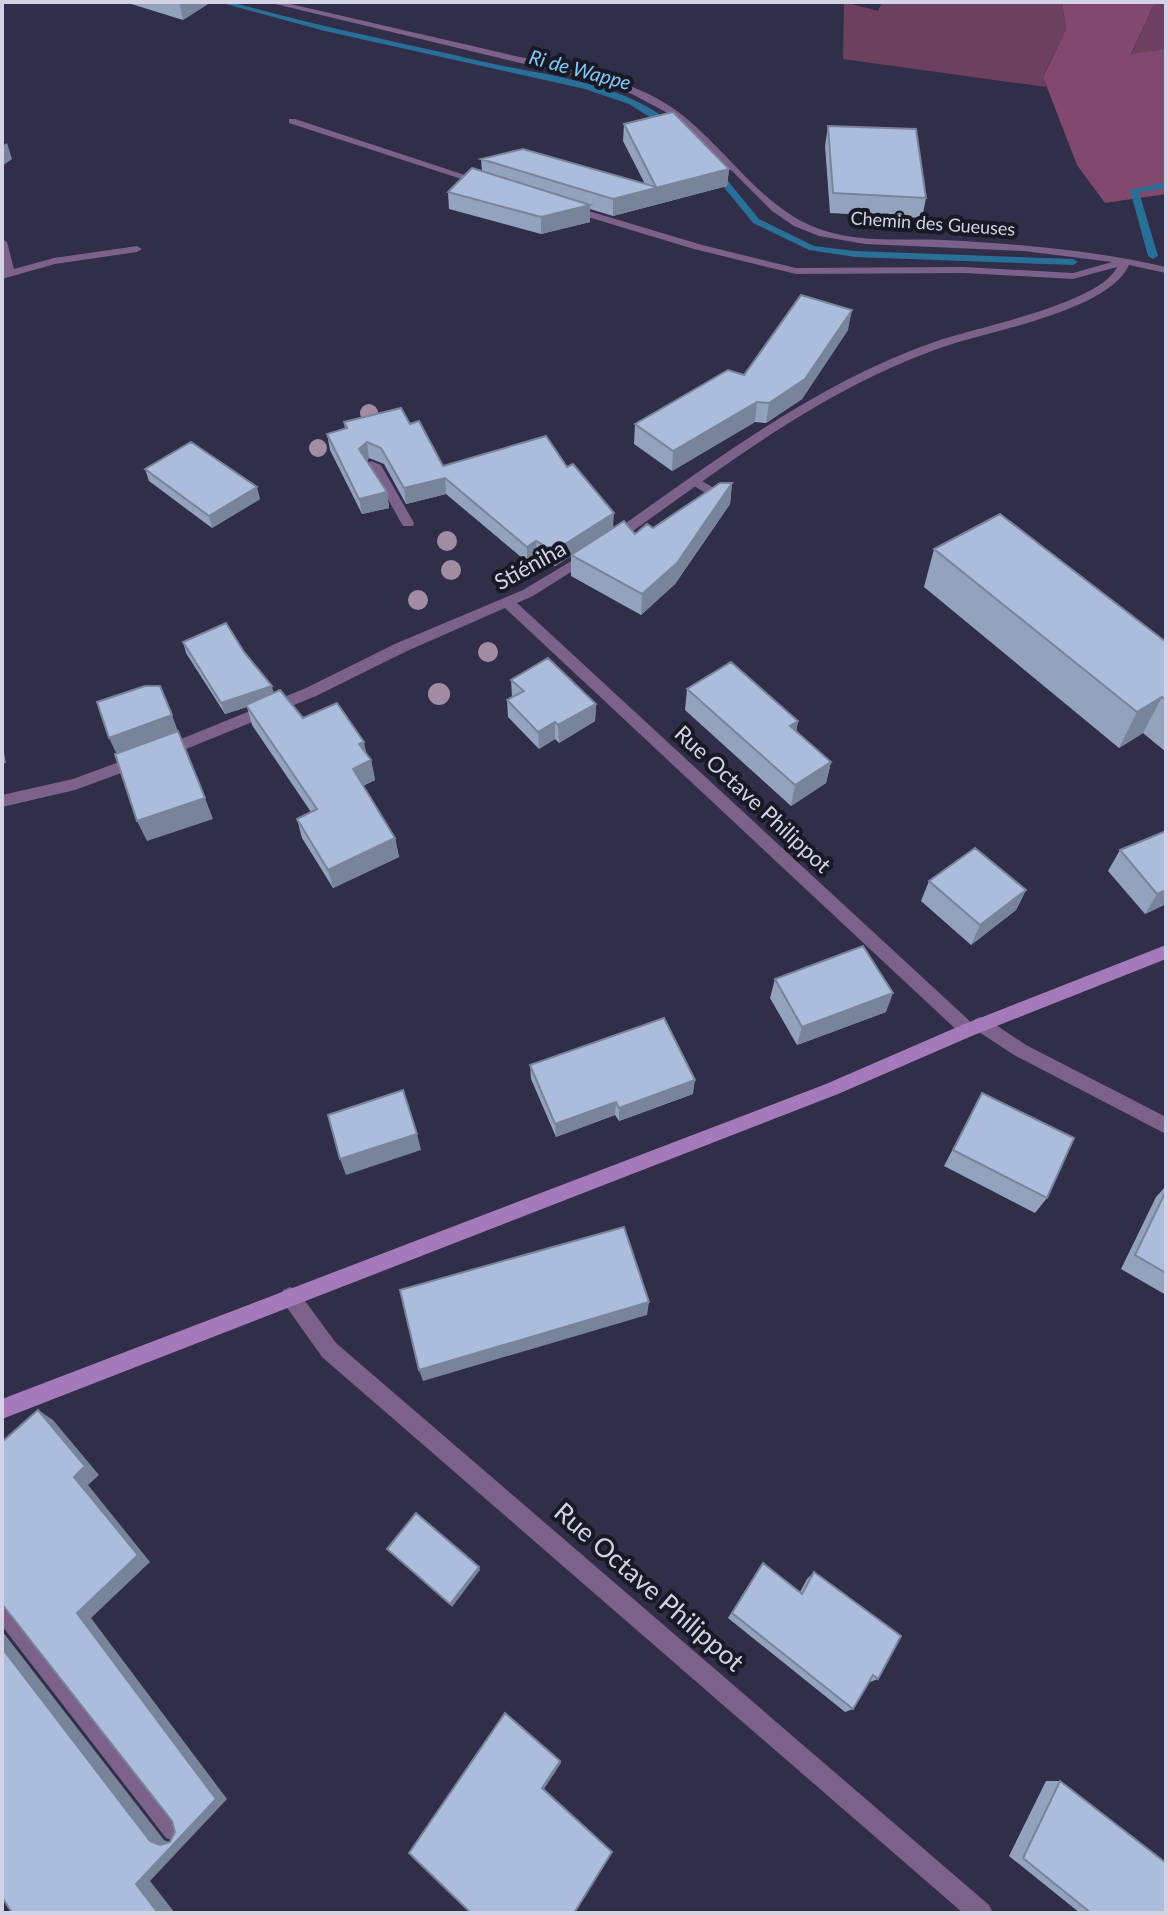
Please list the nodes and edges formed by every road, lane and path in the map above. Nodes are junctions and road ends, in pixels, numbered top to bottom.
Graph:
1 (271, 2) edge
2 (292, 121) dead end
3 (493, 186) edge
4 (558, 205) edge
5 (2, 242) edge
6 (137, 249) dead end
7 (1126, 260) junction
8 (1166, 270) edge
9 (6, 275) edge
10 (376, 465) edge
11 (695, 481) junction
12 (724, 499) edge
13 (408, 523) dead end
14 (507, 602) junction
15 (2, 801) edge
16 (1166, 952) edge
17 (975, 1027) junction
18 (1166, 1126) edge
19 (290, 1296) junction
20 (2, 1409) edge
21 (2, 1609) edge
22 (174, 1830) edge
23 (981, 1913) edge

1 - 7 street, Chemin des Gueuses
2 - 3 street
4 - 7 street, Chemin des Gueuses
5 - 9 street
6 - 9 street
7 - 8 street, Chemin des Gueuses
7 - 11 street, Stiéniha
10 - 13 street
11 - 12 street
11 - 14 street, Stiéniha
14 - 15 street, Stiéniha
14 - 17 street, Rue Octave Philippot
16 - 17 street
17 - 18 street, Rue Octave Philippot
17 - 19 street
19 - 20 street
19 - 23 street, Rue Octave Philippot
21 - 22 street

